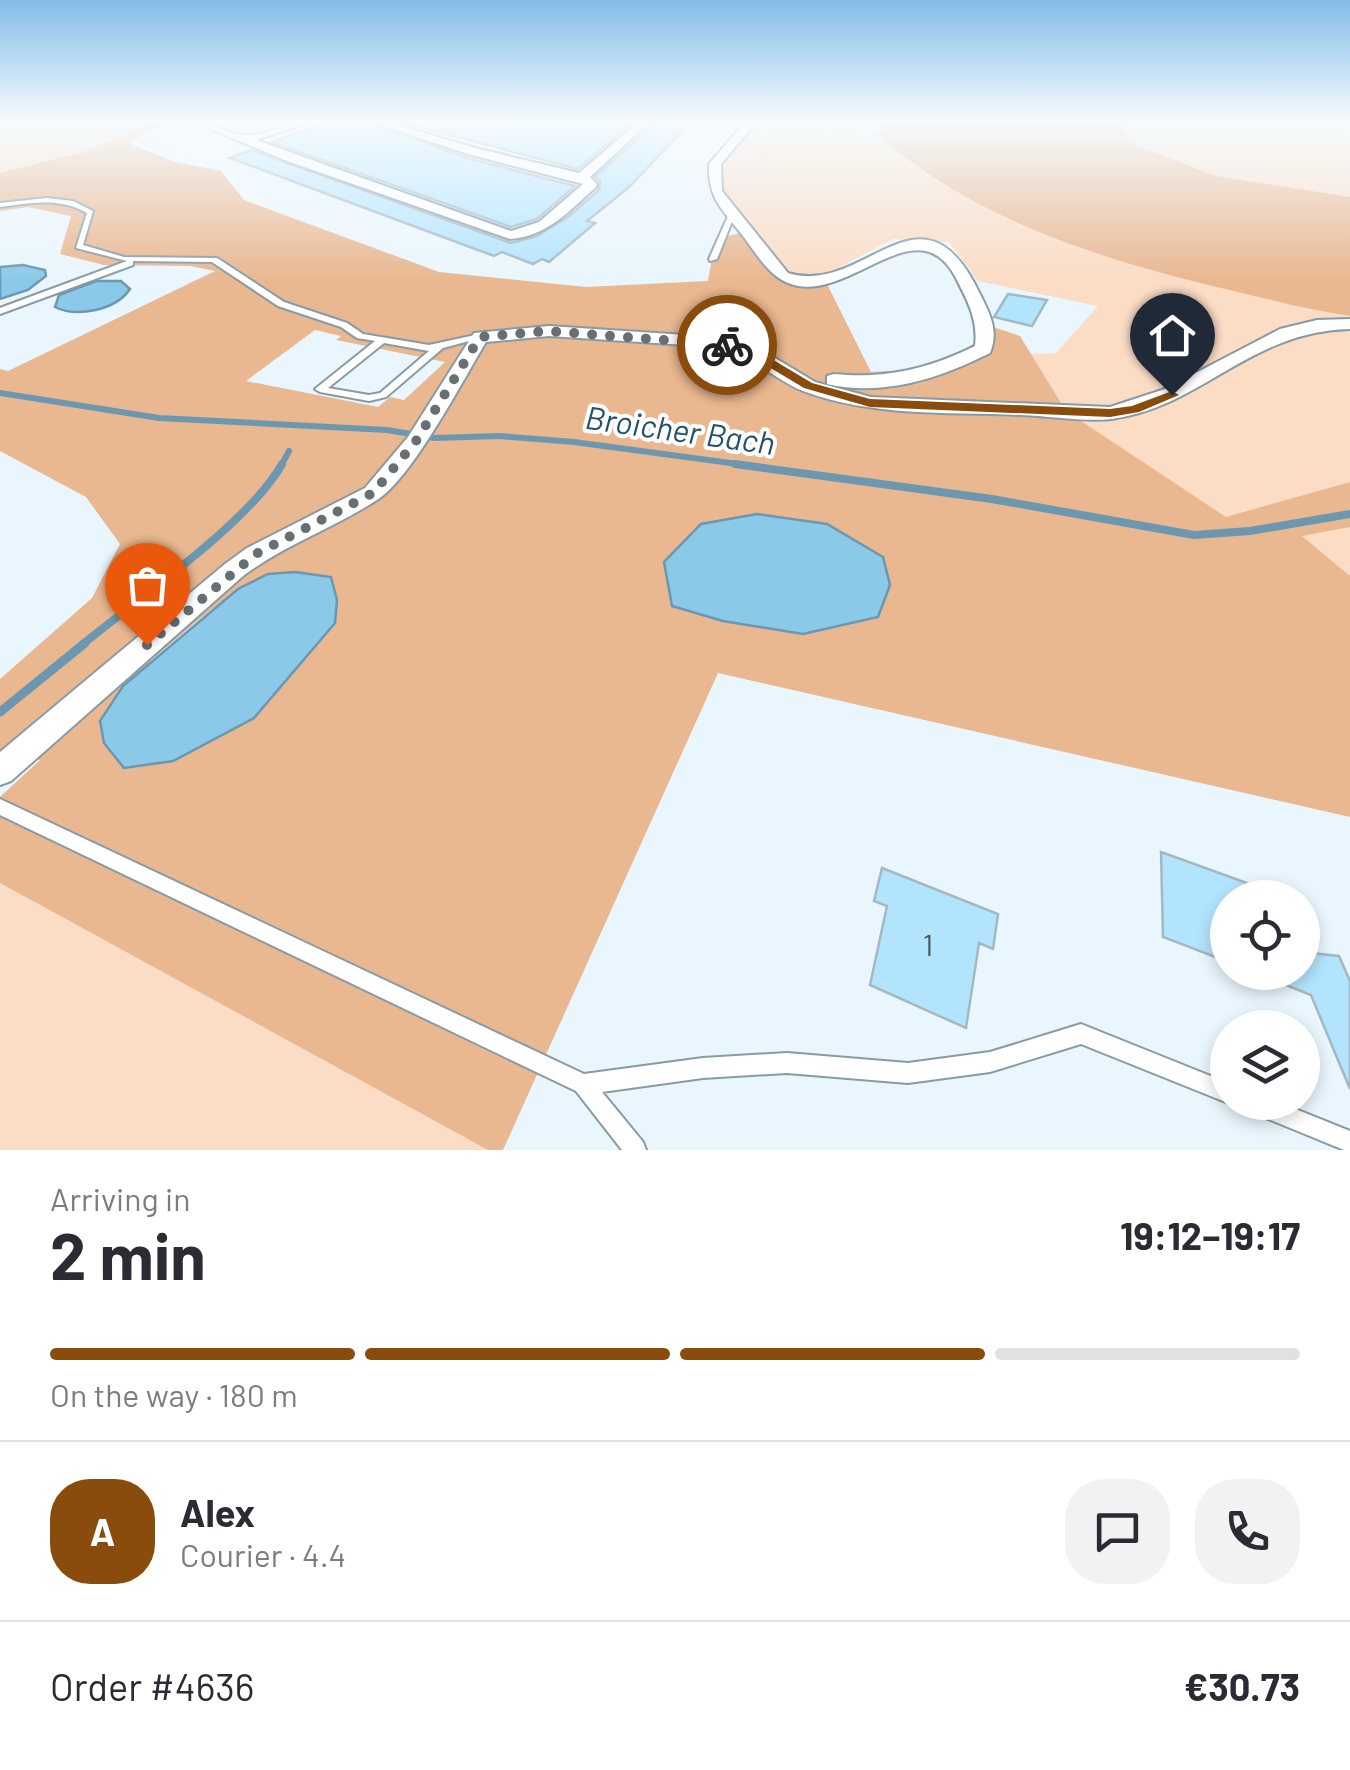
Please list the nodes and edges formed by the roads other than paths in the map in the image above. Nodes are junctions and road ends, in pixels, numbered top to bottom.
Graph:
1 (339, 174) edge
2 (568, 174) edge
3 (586, 174) edge
4 (716, 174) edge
5 (582, 177) junction
6 (0, 205) edge
7 (732, 214) junction
8 (147, 259) junction
9 (713, 260) dead end
10 (0, 311) edge
11 (1350, 324) edge
12 (480, 337) junction
13 (382, 340) junction
14 (440, 346) junction
15 (779, 369) junction
16 (0, 770) edge
17 (0, 807) edge
18 (583, 1084) junction
19 (1210, 1086) edge
20 (1296, 1120) edge
21 (1350, 1142) edge
22 (635, 1150) edge

1 - 5 street
2 - 5 street
3 - 5 street
4 - 7 street
6 - 8 lane
7 - 9 lane
7 - 15 street
8 - 10 lane
8 - 13 lane
11 - 15 street
12 - 14 lane
12 - 15 street
12 - 16 street
13 - 14 lane
13 - 14 lane
17 - 18 lane
18 - 19 lane
18 - 22 lane
20 - 21 lane

